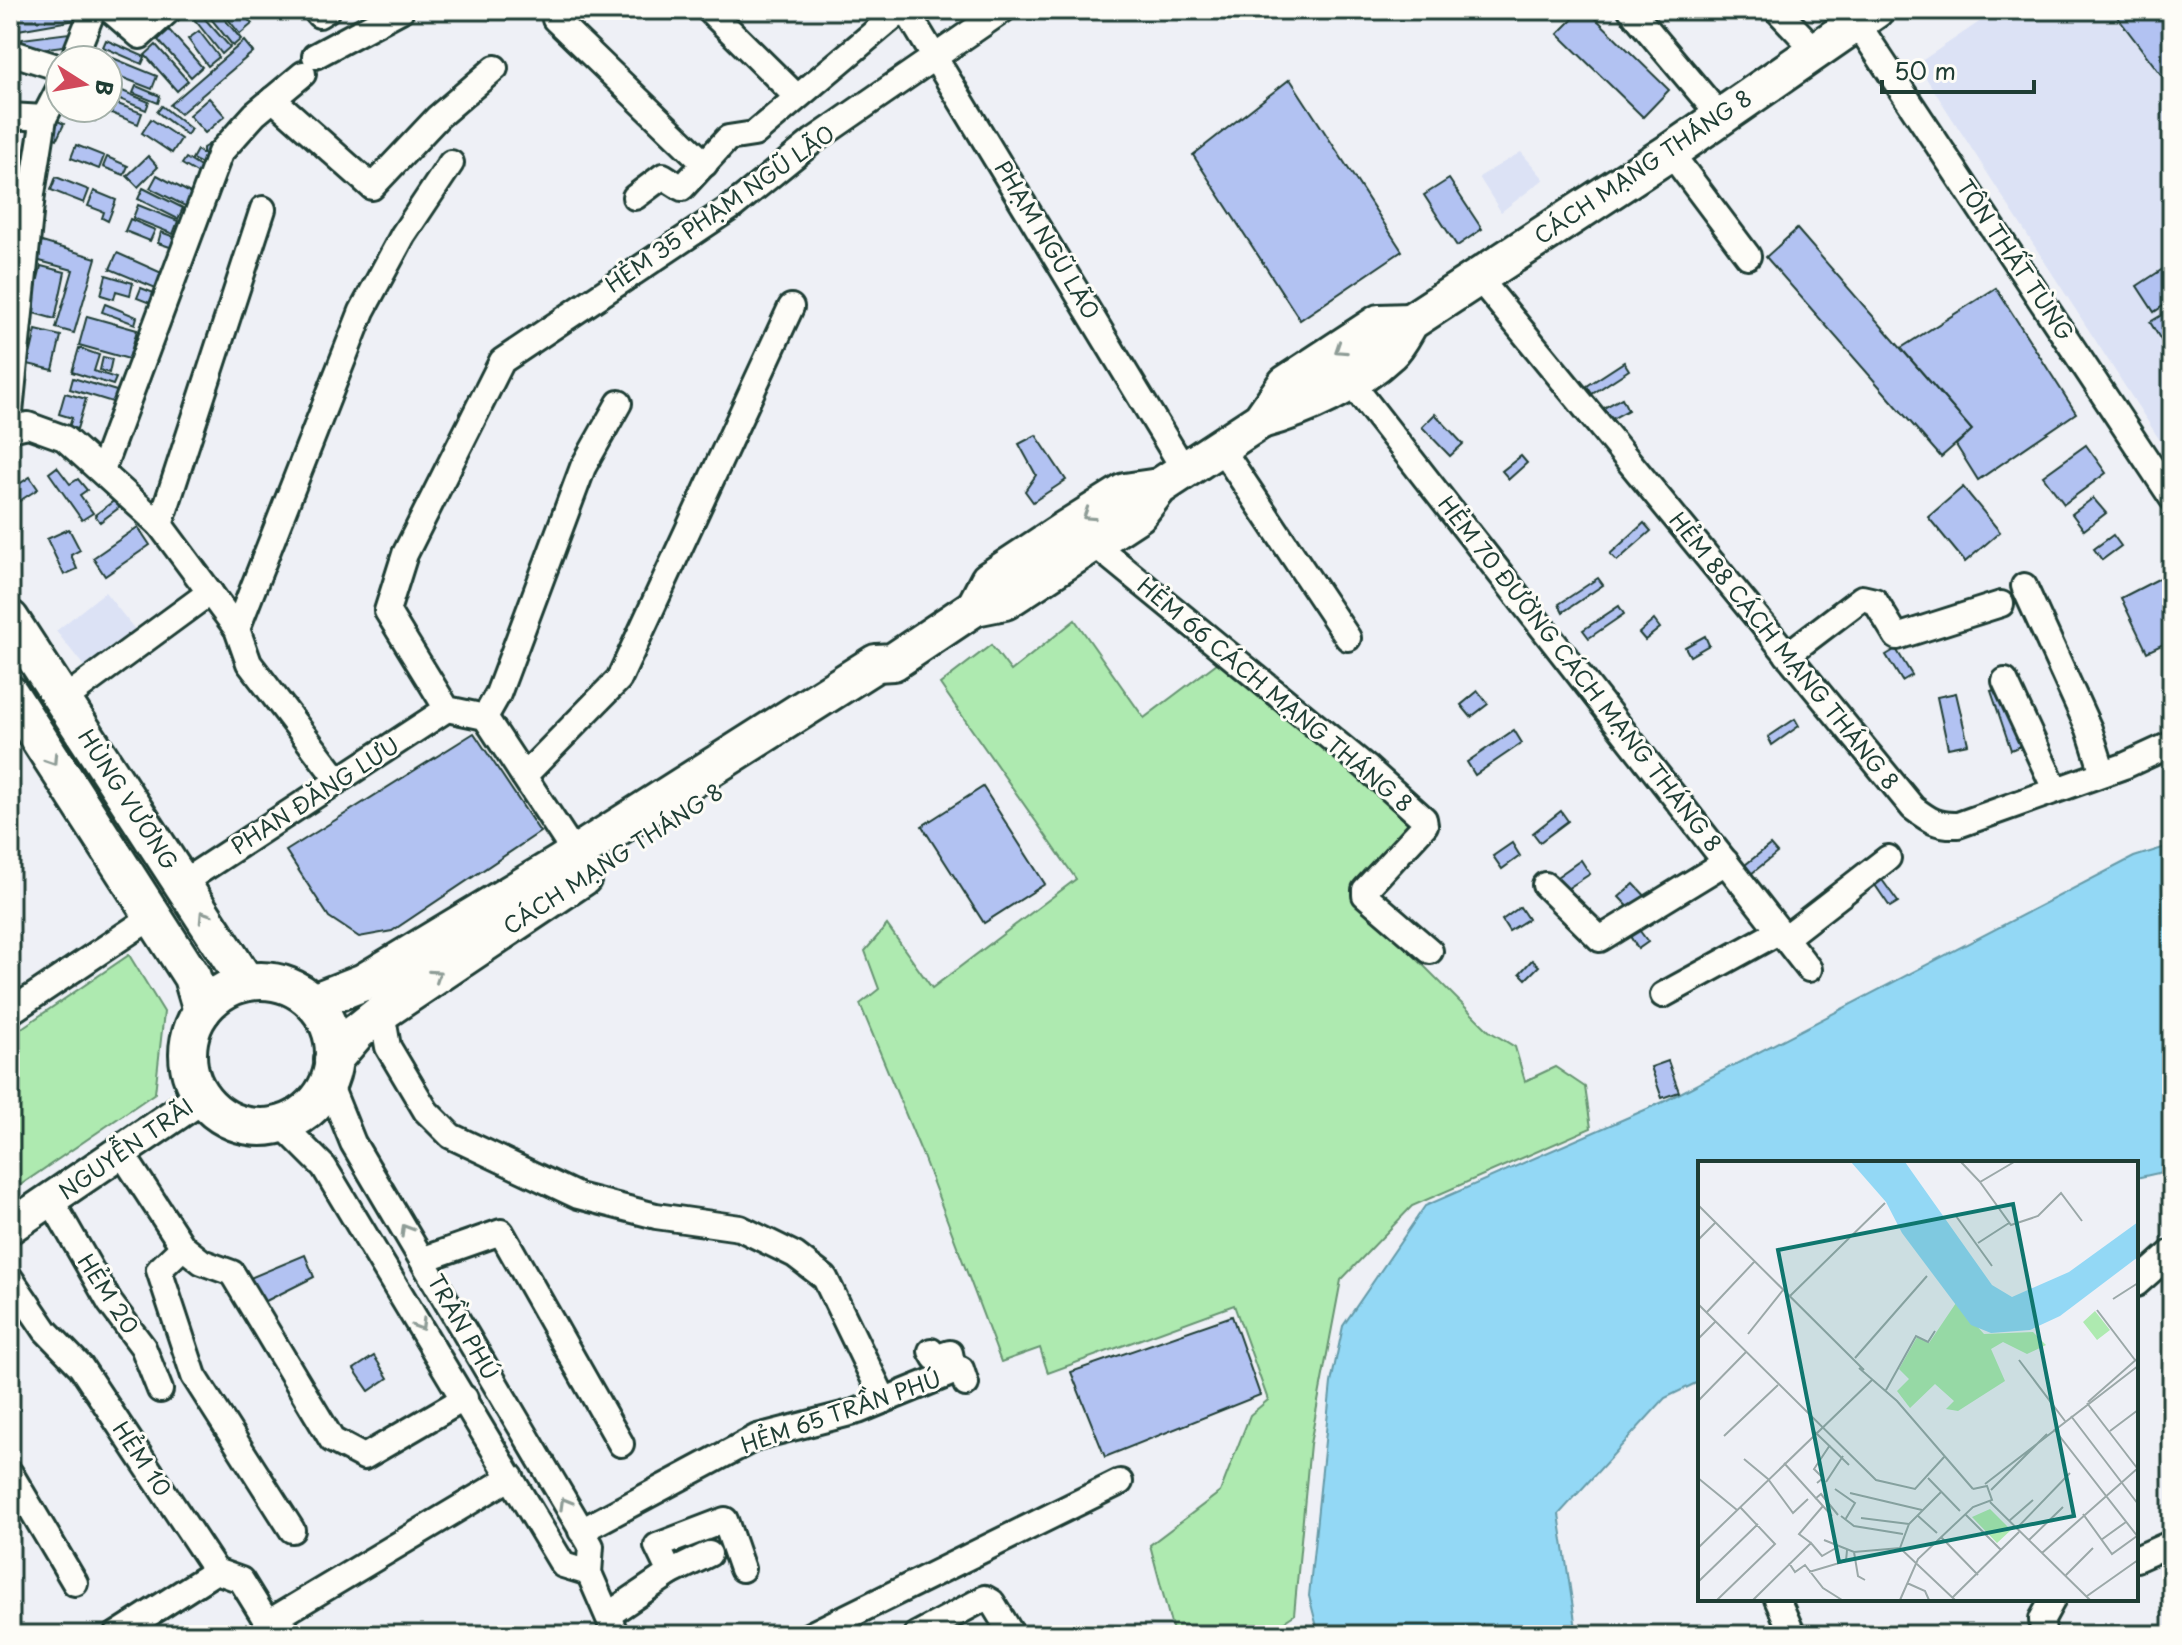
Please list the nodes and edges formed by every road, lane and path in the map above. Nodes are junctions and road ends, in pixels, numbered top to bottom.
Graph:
1 (93, 10) edge
2 (110, 10) edge
3 (169, 10) edge
4 (401, 10) edge
5 (709, 10) edge
6 (904, 10) edge
7 (1003, 10) edge
8 (1631, 10) edge
9 (1777, 10) edge
10 (1866, 16) edge
11 (555, 19) dead end
12 (79, 44) edge
13 (1816, 51) junction
14 (10, 52) edge
15 (937, 56) junction
16 (44, 63) edge
17 (495, 68) dead end
18 (797, 97) junction
19 (273, 99) junction
20 (10, 116) edge
21 (1720, 116) junction
22 (44, 118) joint
23 (1670, 152) junction
24 (451, 163) dead end
25 (705, 164) junction
26 (635, 197) dead end
27 (263, 209) dead end
28 (1748, 256) dead end
29 (1478, 277) junction
30 (791, 307) dead end
31 (1410, 322) junction
32 (1349, 380) junction
33 (619, 403) dead end
34 (10, 412) edge
35 (1261, 420) junction
36 (10, 429) edge
37 (1221, 448) junction
38 (102, 470) junction
39 (1172, 479) junction
40 (2172, 498) edge
41 (160, 525) junction
42 (1094, 544) junction
43 (2024, 586) dead end
44 (210, 592) junction
45 (2001, 604) dead end
46 (975, 607) junction
47 (10, 619) edge
48 (237, 629) junction
49 (1348, 638) dead end
50 (1787, 655) junction
51 (893, 662) junction
52 (2005, 681) dead end
53 (10, 694) edge
54 (63, 700) junction
55 (447, 709) junction
56 (485, 717) junction
57 (20, 731) edge
58 (2172, 744) edge
59 (2103, 773) junction
60 (524, 776) junction
61 (338, 780) junction
62 (2055, 789) junction
63 (575, 854) junction
64 (1888, 858) dead end
65 (1726, 862) junction
66 (182, 883) junction
67 (1545, 885) dead end
68 (153, 916) junction
69 (1782, 934) junction
70 (1430, 951) dead end
71 (1809, 969) dead end
72 (246, 982) junction
73 (1663, 995) dead end
74 (313, 1002) junction
75 (202, 1011) junction
76 (10, 1012) edge
77 (382, 1012) junction
78 (331, 1070) junction
79 (201, 1097) junction
80 (281, 1124) junction
81 (121, 1152) junction
82 (51, 1200) junction
83 (10, 1227) edge
84 (183, 1247) junction
85 (2172, 1252) edge
86 (424, 1259) junction
87 (10, 1278) edge
88 (2138, 1282) edge
89 (931, 1351) dead end
90 (160, 1390) dead end
91 (465, 1398) junction
92 (884, 1400) junction
93 (621, 1444) dead end
94 (10, 1473) edge
95 (511, 1477) junction
96 (1120, 1482) dead end
97 (292, 1530) dead end
98 (581, 1531) junction
99 (2172, 1543) edge
100 (709, 1554) dead end
101 (2138, 1558) edge
102 (742, 1569) dead end
103 (216, 1571) junction
104 (589, 1573) junction
105 (670, 1573) junction
106 (75, 1583) dead end
107 (1778, 1601) edge
108 (2052, 1601) edge
109 (272, 1628) edge
110 (611, 1629) edge
111 (116, 1635) edge
112 (810, 1635) edge
113 (916, 1635) edge
114 (1012, 1635) edge
115 (1793, 1635) edge
116 (2043, 1635) edge

1 - 12 street
2 - 3 street
4 - 19 street
5 - 18 street
6 - 15 street, PHẠM NGŨ LÃO
6 - 18 street
7 - 15 street, HẺM 35 PHẠM NGŨ LÃO
8 - 21 street
9 - 13 street
10 - 13 highway, CÁCH MẠNG THÁNG 8
10 - 40 street, TÔN THẤT TÙNG
11 - 25 street
13 - 21 highway, CÁCH MẠNG THÁNG 8
14 - 16 street
15 - 39 street, PHẠM NGŨ LÃO
15 - 55 street, HẺM 35 PHẠM NGŨ LÃO
17 - 19 street
18 - 25 street
19 - 38 street
20 - 22 street
21 - 23 highway, CÁCH MẠNG THÁNG 8
22 - 34 street
23 - 28 street
23 - 29 highway, CÁCH MẠNG THÁNG 8
24 - 48 street
25 - 26 street
27 - 41 street
29 - 31 highway, CÁCH MẠNG THÁNG 8
29 - 50 street, HẺM 88 CÁCH MẠNG THÁNG 8
30 - 60 street
31 - 32 highway, CÁCH MẠNG THÁNG 8
31 -> 35 highway, CÁCH MẠNG THÁNG 8
32 - 35 highway, CÁCH MẠNG THÁNG 8
32 - 65 street, HẺM 70 ĐƯỜNG CÁCH MẠNG THÁNG 8
33 - 56 street
35 - 37 highway, CÁCH MẠNG THÁNG 8
36 - 38 street
37 - 39 highway, CÁCH MẠNG THÁNG 8
37 - 49 street
38 - 41 street
39 - 42 highway, CÁCH MẠNG THÁNG 8
39 -> 46 highway, CÁCH MẠNG THÁNG 8
41 - 44 street
42 - 46 highway, CÁCH MẠNG THÁNG 8
42 - 70 street, HẺM 66 CÁCH MẠNG THÁNG 8
43 - 59 street
44 - 48 street
44 - 54 street
45 - 50 street
46 - 51 highway, CÁCH MẠNG THÁNG 8
47 - 54 highway, HÙNG VƯƠNG
48 - 61 street
50 - 62 street, HẺM 88 CÁCH MẠNG THÁNG 8
51 - 63 highway, CÁCH MẠNG THÁNG 8
77 -> 51 highway, CÁCH MẠNG THÁNG 8
52 - 62 street
53 - 57 highway, HÙNG VƯƠNG
54 - 66 highway, HÙNG VƯƠNG
55 - 56 street
55 - 61 street, PHAN ĐĂNG LƯU
56 - 60 street
57 -> 68 highway, HÙNG VƯƠNG
58 - 59 street, HẺM 88 CÁCH MẠNG THÁNG 8
59 - 62 street, HẺM 88 CÁCH MẠNG THÁNG 8
60 - 63 street
61 - 66 street, PHAN ĐĂNG LƯU
63 - 74 highway, CÁCH MẠNG THÁNG 8
64 - 69 street
65 - 67 street
65 - 69 street, HẺM 70 ĐƯỜNG CÁCH MẠNG THÁNG 8
72 -> 66 highway, HÙNG VƯƠNG
68 - 75 highway, HÙNG VƯƠNG
68 - 76 street
69 - 71 street, HẺM 70 ĐƯỜNG CÁCH MẠNG THÁNG 8
69 - 73 street
72 - 74 highway
72 - 75 highway
74 - 78 highway
75 - 79 highway
77 - 78 highway, CÁCH MẠNG THÁNG 8
77 - 92 street
78 - 80 highway
86 -> 78 street, TRẦN PHÚ
79 - 80 highway
79 - 81 main road, NGUYỄN TRÃI
80 -> 91 street, TRẦN PHÚ
81 - 82 main road, NGUYỄN TRÃI
81 - 84 street
82 - 83 main road, NGUYỄN TRÃI
82 - 90 street, HẺM 20
84 - 91 street
84 - 97 street
85 - 88 street
86 - 93 street
98 -> 86 street, TRẦN PHÚ
87 - 103 street, HẺM 10
89 - 92 street, HẺM 65 TRẦN PHÚ
91 - 95 street, TRẦN PHÚ
92 - 98 street, HẺM 65 TRẦN PHÚ
94 - 106 street
95 - 104 street, TRẦN PHÚ
95 - 109 street
96 - 112 street
98 - 104 street, TRẦN PHÚ
99 - 101 street
100 - 105 street
102 - 105 street
103 - 109 street, HẺM 10
103 - 111 street
104 - 110 street, TRẦN PHÚ
105 - 110 street
107 - 115 street
108 - 116 street
113 - 114 street

